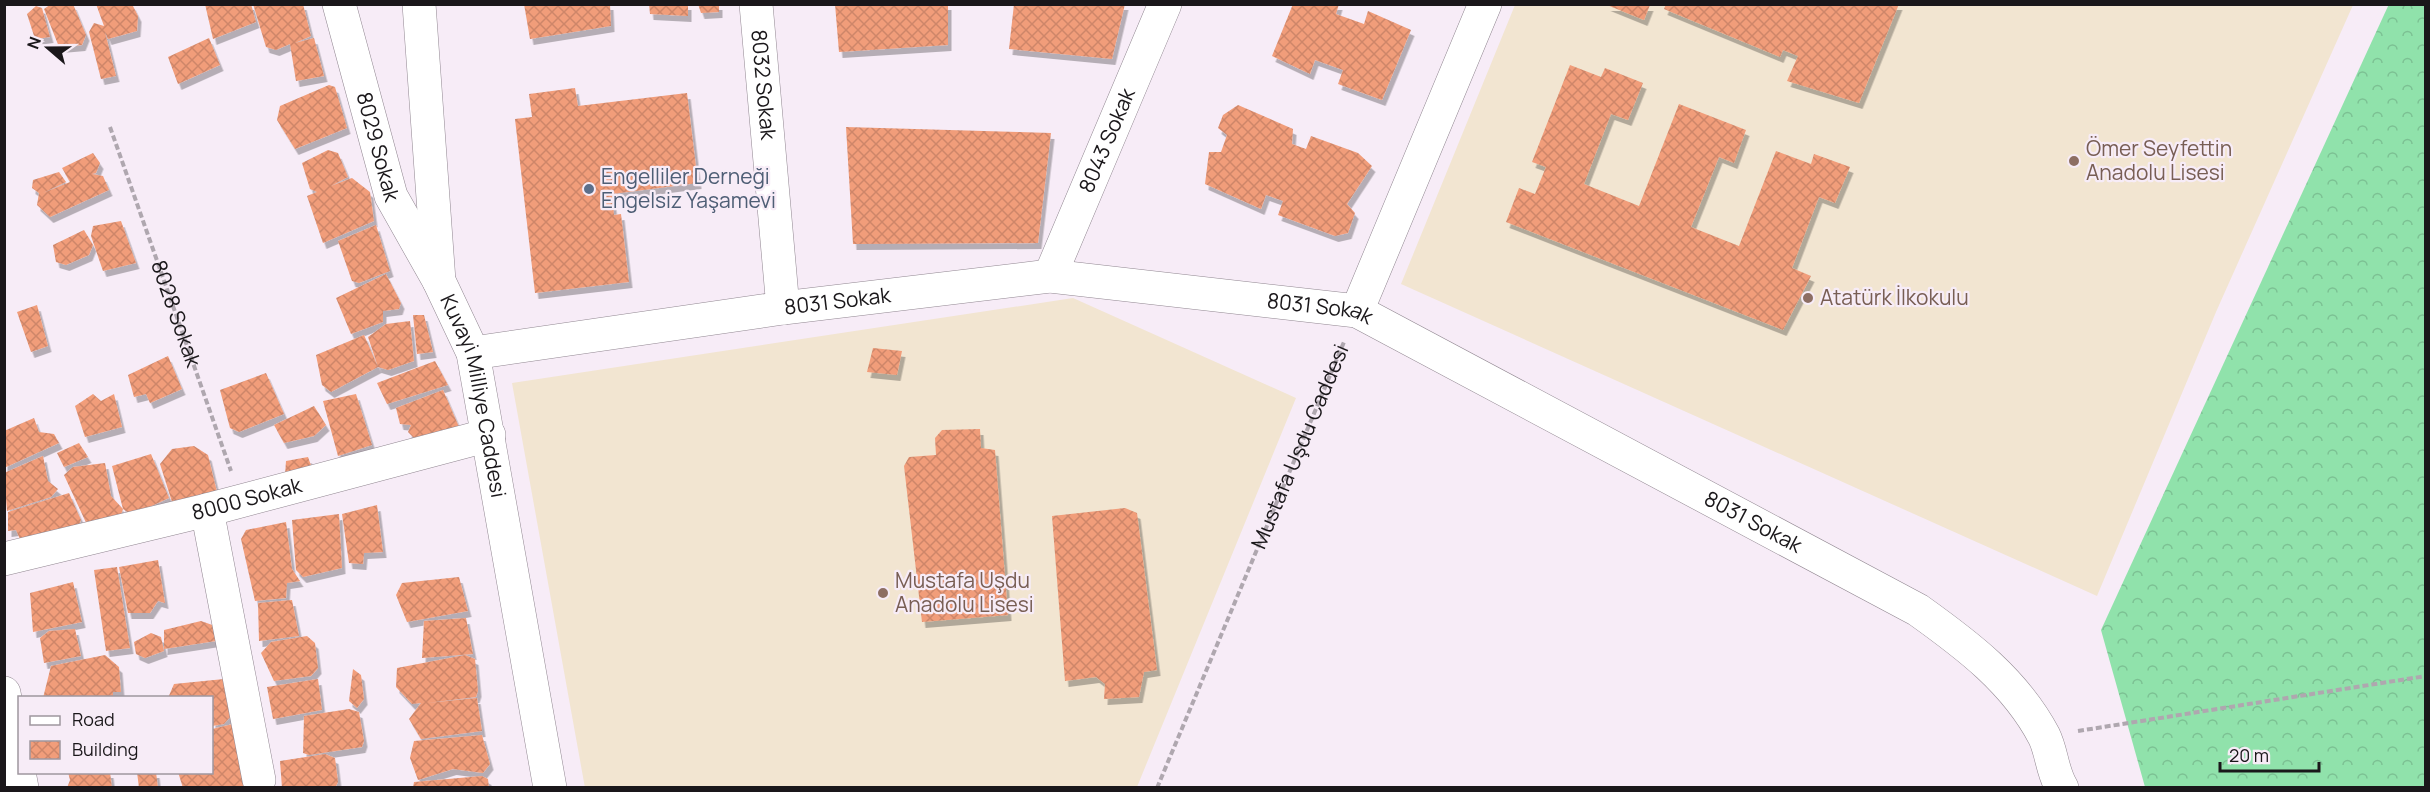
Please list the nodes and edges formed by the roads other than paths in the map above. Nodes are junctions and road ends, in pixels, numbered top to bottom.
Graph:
1 (339, 4) edge
2 (419, 4) edge
3 (756, 4) edge
4 (1165, 4) edge
5 (1485, 4) edge
6 (1050, 276) junction
7 (439, 281) junction
8 (783, 308) junction
9 (1357, 310) junction
10 (473, 353) junction
11 (489, 435) junction
12 (207, 510) junction
13 (4, 559) edge
14 (4, 693) edge
15 (18, 767) edge
16 (259, 780) dead end
17 (550, 788) edge
18 (2062, 788) edge

1 - 7 street, 8029 Sokak
2 - 7 street, Kuvayi Milliye Caddesi
3 - 8 street, 8032 Sokak
4 - 6 street, 8043 Sokak
5 - 9 street
6 - 8 street, 8031 Sokak
6 - 9 street, 8031 Sokak
7 - 10 street, Kuvayi Milliye Caddesi
8 - 10 street, 8031 Sokak
9 - 18 street, 8031 Sokak
10 - 11 street, Kuvayi Milliye Caddesi
11 - 12 street, 8000 Sokak
11 - 17 street, Kuvayi Milliye Caddesi
12 - 13 street, 8000 Sokak
12 - 16 street
14 - 15 street

